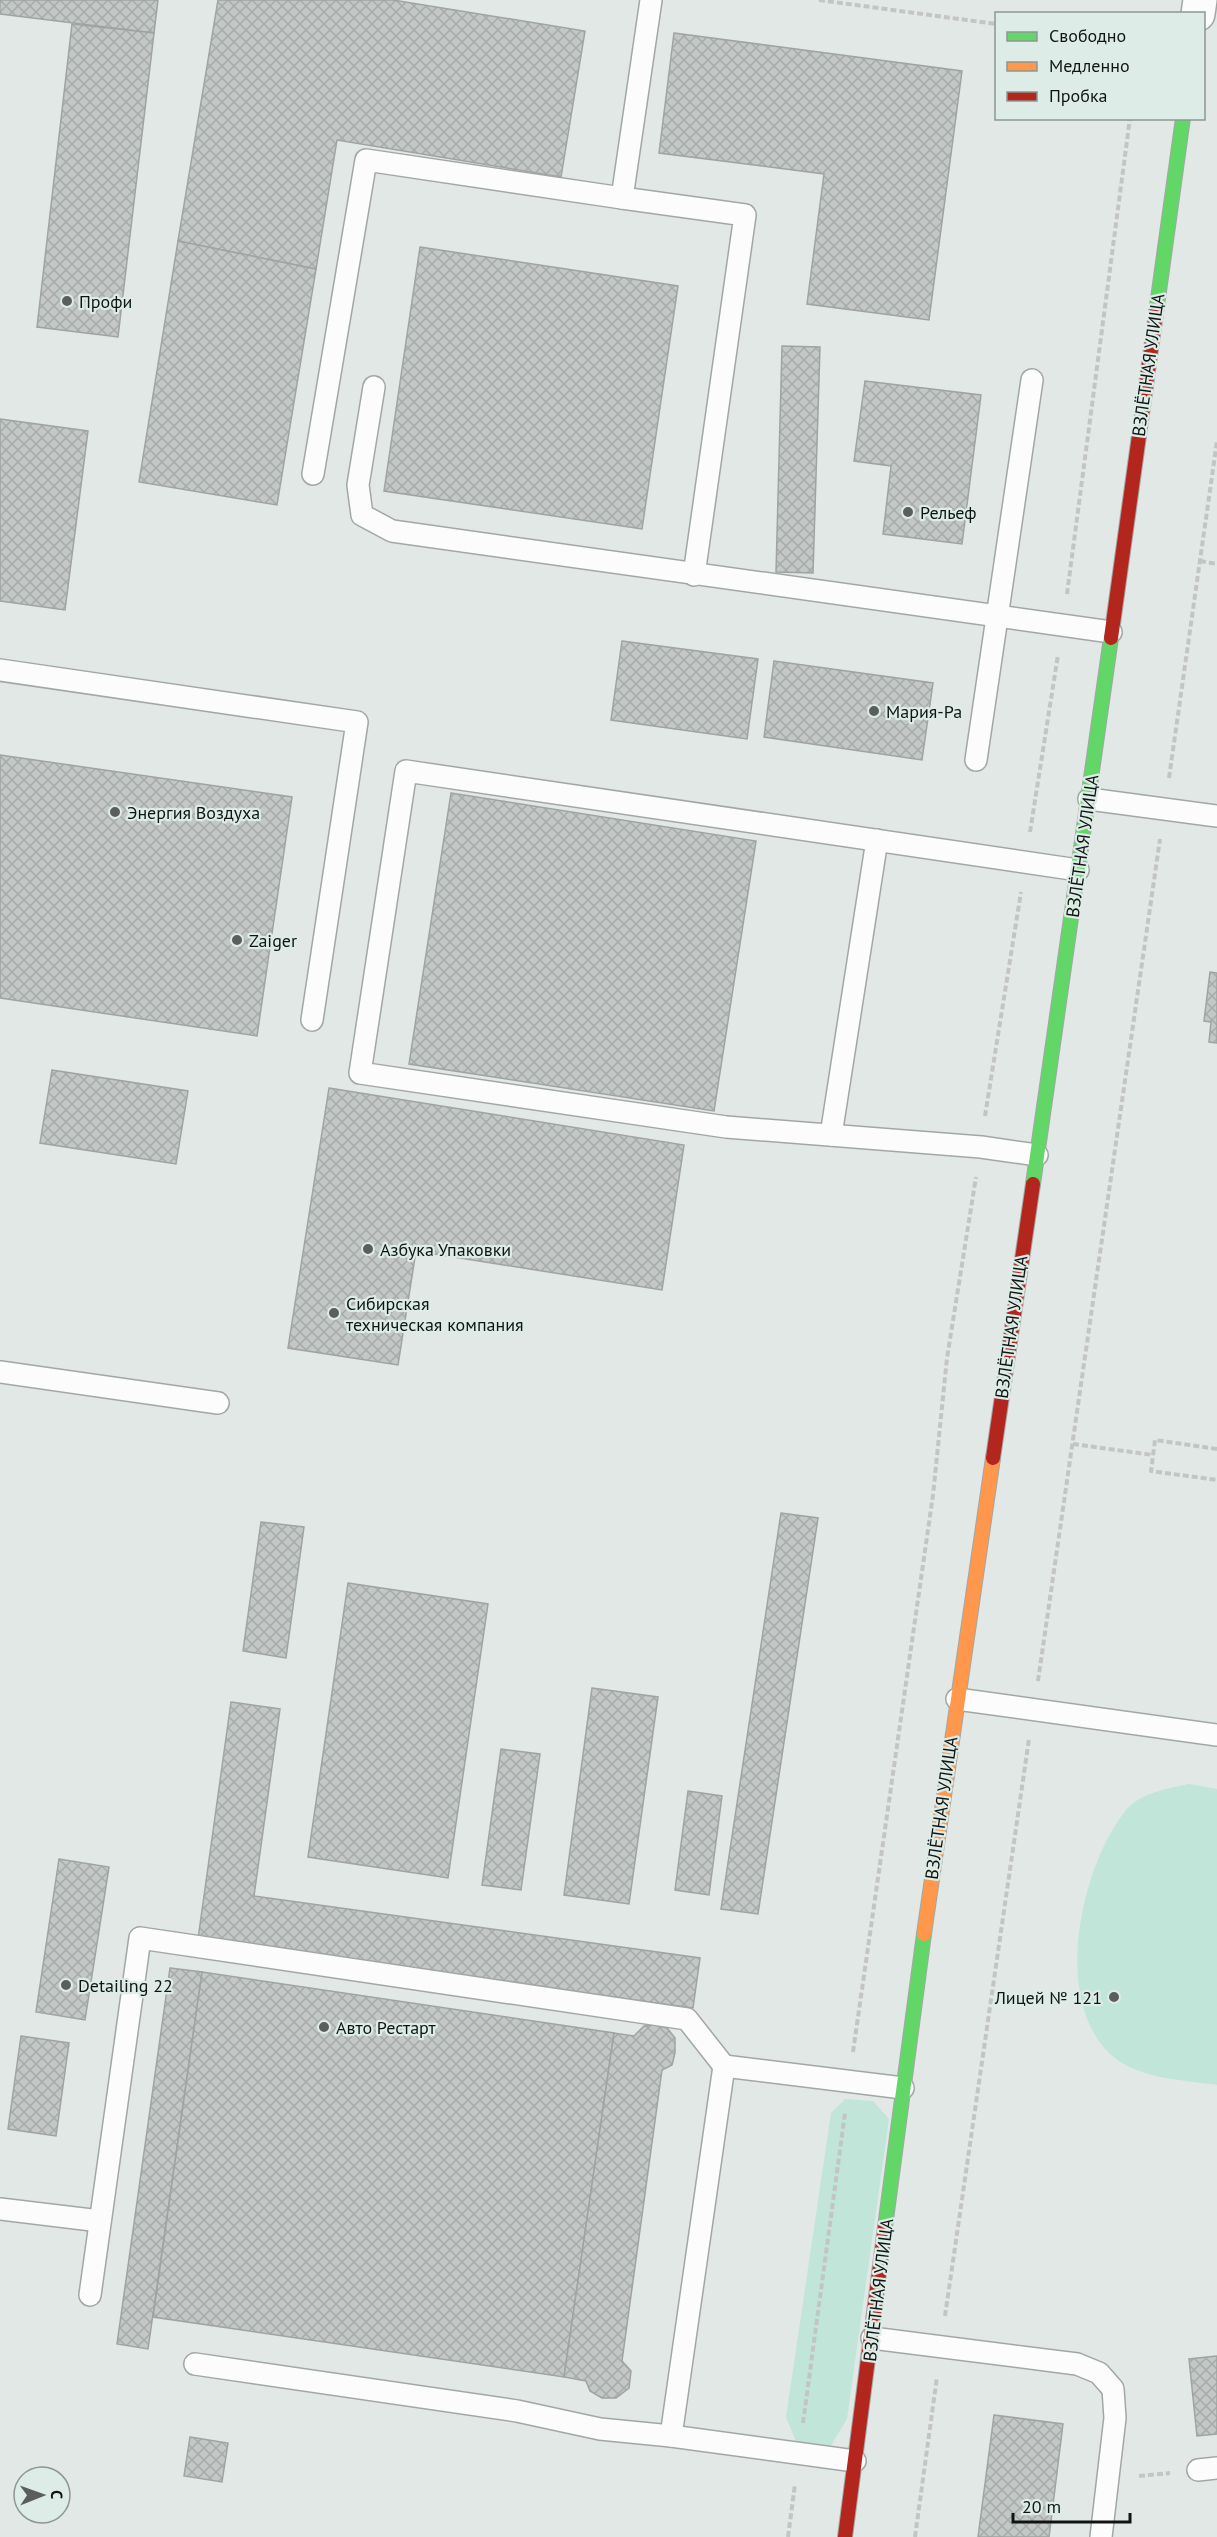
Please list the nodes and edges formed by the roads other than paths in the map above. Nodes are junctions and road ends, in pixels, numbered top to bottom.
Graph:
1 (651, 0) edge
2 (1183, 120) edge
3 (622, 198) junction
4 (1032, 380) dead end
5 (374, 387) dead end
6 (313, 474) dead end
7 (694, 575) junction
8 (997, 617) junction
9 (1111, 632) junction
10 (0, 669) edge
11 (976, 760) dead end
12 (1089, 800) junction
13 (1217, 816) edge
14 (877, 840) junction
15 (1078, 870) junction
16 (312, 1020) dead end
17 (831, 1135) junction
18 (1037, 1155) junction
19 (0, 1371) edge
20 (219, 1403) dead end
21 (957, 1699) junction
22 (1217, 1735) edge
23 (724, 2066) junction
24 (903, 2088) junction
25 (0, 2209) edge
26 (100, 2222) junction
27 (90, 2295) dead end
28 (872, 2338) junction
29 (195, 2364) dead end
30 (671, 2436) junction
31 (855, 2462) junction
32 (845, 2537) edge
33 (1101, 2537) edge

1 - 3 lane
2 - 9 street, ВЗЛЁТНАЯ УЛИЦА
3 - 6 lane
3 - 7 lane
4 - 8 lane
5 - 7 lane
7 - 8 lane
8 - 9 lane
8 - 11 lane
9 - 12 street, ВЗЛЁТНАЯ УЛИЦА
10 - 16 lane
12 - 13 lane
12 - 15 street, ВЗЛЁТНАЯ УЛИЦА
14 - 15 lane
14 - 17 lane
14 - 17 lane
15 - 18 street, ВЗЛЁТНАЯ УЛИЦА
17 - 18 lane
18 - 21 street, ВЗЛЁТНАЯ УЛИЦА
19 - 20 lane
21 - 22 lane
21 - 24 street, ВЗЛЁТНАЯ УЛИЦА
23 - 24 lane
23 - 26 lane
23 - 30 lane
24 - 28 street, ВЗЛЁТНАЯ УЛИЦА
25 - 26 lane
26 - 27 lane
28 - 31 street, ВЗЛЁТНАЯ УЛИЦА
28 - 33 lane
29 - 30 lane
30 - 31 lane
31 - 32 street, ВЗЛЁТНАЯ УЛИЦА

